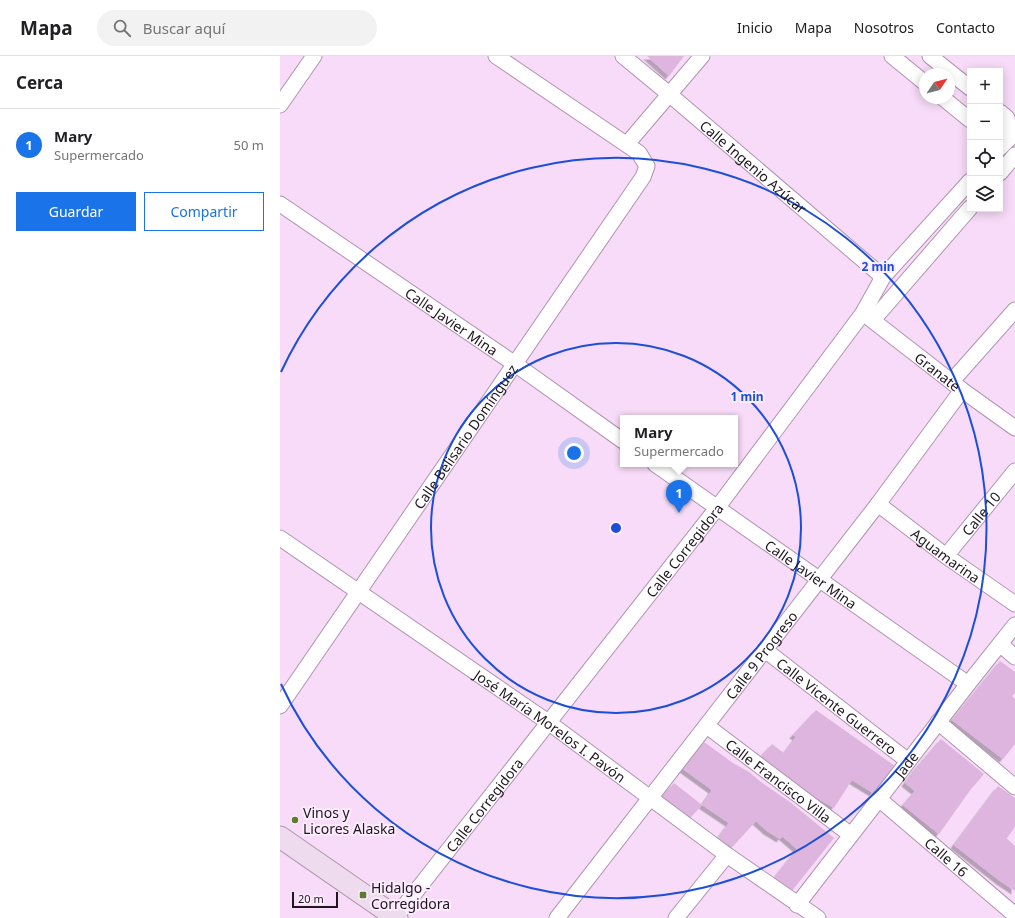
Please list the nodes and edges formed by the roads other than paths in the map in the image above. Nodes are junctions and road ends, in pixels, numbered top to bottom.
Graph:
1 (314, 56) edge
2 (496, 56) edge
3 (623, 56) edge
4 (702, 56) edge
5 (892, 56) edge
6 (930, 56) edge
7 (919, 78) edge
8 (967, 86) edge
9 (669, 94) junction
10 (950, 104) edge
11 (280, 105) edge
12 (1003, 115) edge
13 (967, 118) edge
14 (1009, 135) edge
15 (627, 144) junction
16 (1003, 144) edge
17 (1015, 155) edge
18 (1003, 169) edge
19 (967, 185) edge
20 (280, 204) edge
21 (967, 211) edge
22 (883, 277) junction
23 (1015, 310) edge
24 (868, 316) junction
25 (515, 364) junction
26 (957, 385) junction
27 (1015, 428) edge
28 (620, 439) edge
29 (659, 467) edge
30 (1015, 470) edge
31 (878, 504) junction
32 (717, 508) junction
33 (280, 538) edge
34 (946, 556) junction
35 (820, 579) junction
36 (359, 591) junction
37 (1015, 604) edge
38 (1015, 625) edge
39 (1000, 644) junction
40 (765, 650) junction
41 (1015, 657) edge
42 (968, 684) junction
43 (280, 706) edge
44 (548, 722) junction
45 (938, 722) junction
46 (707, 726) junction
47 (908, 761) junction
48 (1015, 787) edge
49 (650, 799) junction
50 (879, 799) junction
51 (851, 835) junction
52 (280, 837) edge
53 (727, 855) junction
54 (797, 905) junction
55 (1015, 915) edge
56 (679, 917) edge
57 (396, 918) edge
58 (558, 918) edge
59 (818, 918) edge

1 - 11 street
2 - 15 street
3 - 9 street, Calle Ingenio Azúcar
4 - 9 street
5 - 7 street
6 - 8 street
9 - 15 street
9 - 22 street, Calle Ingenio Azúcar
10 - 13 street
12 - 14 street
14 - 16 street
15 - 25 street, Calle Belisario Domínguez
17 - 18 street
19 - 22 street, Calle Corregidora
20 - 25 street, Calle Javier Mina
21 - 24 street
22 - 24 street, Calle Corregidora
23 - 26 street, Calle 9 Progreso
24 - 26 street, Granate
24 - 32 street, Calle Corregidora
25 - 28 street, Calle Javier Mina
25 - 36 street, Calle Belisario Domínguez
26 - 27 street, Granate
26 - 31 street, Calle 9 Progreso
29 - 32 street, Calle Javier Mina
30 - 34 street, Calle 10
31 - 34 street, Aguamarina
31 - 35 street, Calle 9 Progreso
32 - 35 street, Calle Javier Mina
32 - 44 street, Calle Corregidora
33 - 36 street, José María Morelos I. Pavón
34 - 37 street, Aguamarina
35 - 40 street, Calle 9 Progreso
35 - 42 street, Calle Javier Mina
36 - 43 street, Calle Belisario Domínguez
36 - 44 street, José María Morelos I. Pavón
38 - 39 street, Jade
39 - 41 street
39 - 42 street, Jade
40 - 46 street, Calle 9 Progreso
40 - 47 street, Calle Vicente Guerrero
42 - 45 street, Jade
44 - 49 street, José María Morelos I. Pavón
44 - 57 street, Calle Corregidora
45 - 47 street, Jade
45 - 48 street
46 - 49 street, Calle 9 Progreso
46 - 51 street, Calle Francisco Villa
47 - 50 street, Jade
49 - 53 street, José María Morelos I. Pavón
49 - 58 street, Calle 9 Progreso
50 - 51 street, Jade
50 - 55 street, Calle 16
51 - 54 street, Jade
52 - 57 street
53 - 54 street, José María Morelos I. Pavón
53 - 56 street
54 - 59 street, José María Morelos I. Pavón

